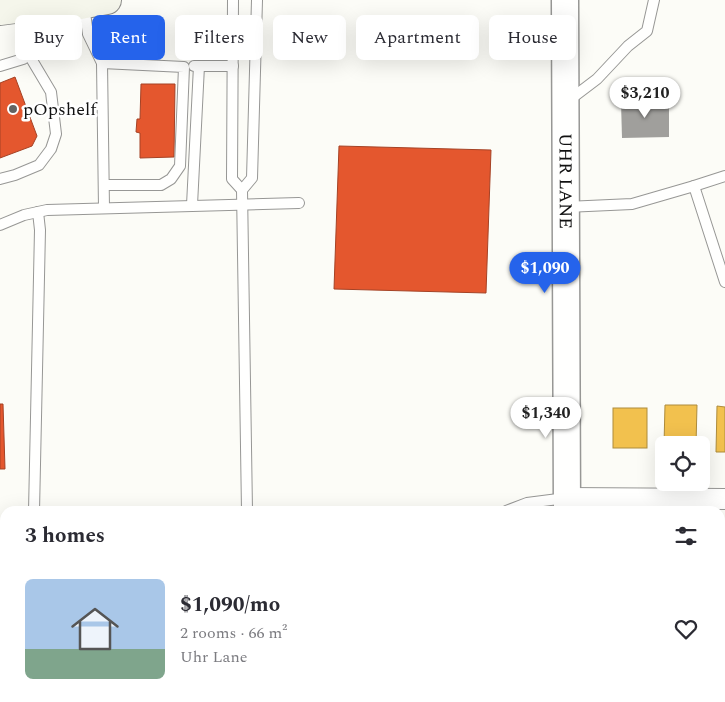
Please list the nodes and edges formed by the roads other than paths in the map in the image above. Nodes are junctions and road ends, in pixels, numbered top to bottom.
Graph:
1 (233, 0) edge
2 (257, 0) edge
3 (565, 0) edge
4 (654, 0) edge
5 (95, 2) edge
6 (12, 10) edge
7 (21, 60) edge
8 (32, 60) edge
9 (102, 63) junction
10 (0, 66) edge
11 (199, 66) junction
12 (233, 66) junction
13 (184, 67) junction
14 (565, 103) junction
15 (725, 176) edge
16 (0, 179) edge
17 (104, 185) junction
18 (694, 186) junction
19 (242, 190) junction
20 (299, 203) dead end
21 (242, 204) junction
22 (192, 205) junction
23 (565, 207) junction
24 (104, 208) junction
25 (38, 212) junction
26 (0, 224) edge
27 (725, 281) edge
28 (718, 503) edge
29 (567, 505) edge
30 (606, 505) edge
31 (34, 506) edge
32 (247, 506) edge
33 (518, 506) edge

1 - 12 lane
2 - 19 lane
3 - 14 street, UHR LANE
4 - 14 lane
5 - 6 main road
5 - 9 lane
7 - 10 lane
8 - 16 lane
9 - 13 lane
9 - 17 lane
11 - 12 lane
11 - 13 lane
11 - 22 lane
12 - 19 lane
13 - 17 lane
14 - 23 street, UHR LANE
15 - 18 lane
17 - 24 lane
18 - 23 lane
18 - 27 lane
19 - 21 lane
20 - 21 lane
21 - 22 lane
21 - 32 lane
22 - 24 lane
23 - 29 street, UHR LANE
24 - 25 lane
25 - 26 lane
25 - 31 lane
28 - 30 street
29 - 30 street
29 - 33 lane

